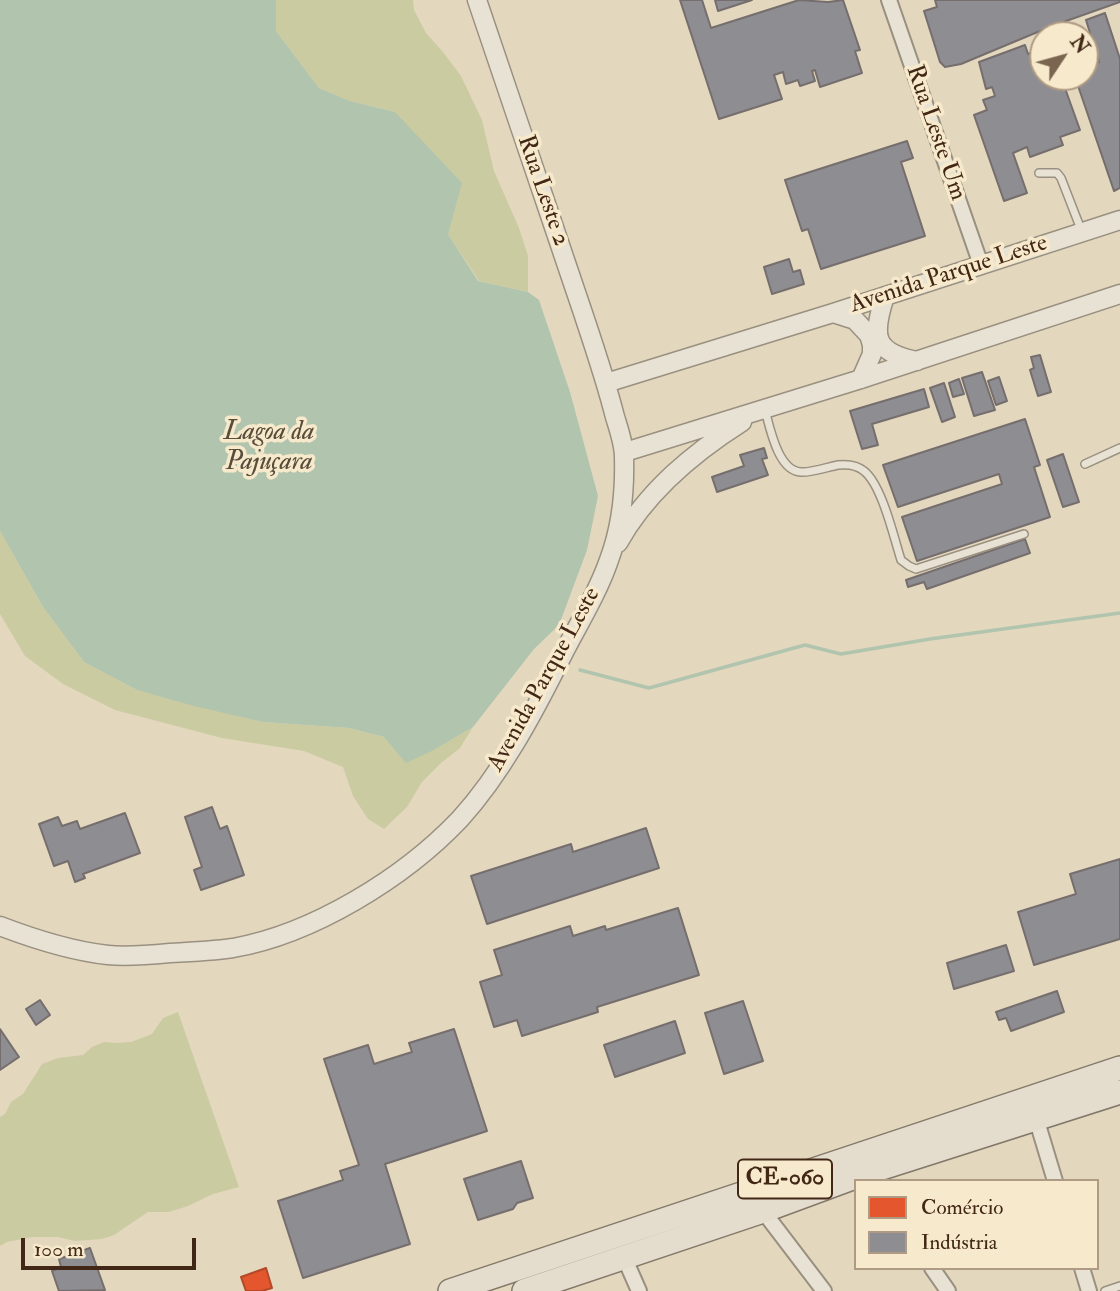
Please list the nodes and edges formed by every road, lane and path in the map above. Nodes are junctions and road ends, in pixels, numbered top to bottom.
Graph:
1 (477, 0) edge
2 (889, 0) edge
3 (1039, 173) dead end
4 (1120, 220) edge
5 (1082, 232) junction
6 (981, 265) junction
7 (1120, 294) edge
8 (885, 296) junction
9 (833, 313) junction
10 (917, 361) junction
11 (861, 379) junction
12 (607, 383) junction
13 (762, 410) junction
14 (1120, 448) edge
15 (625, 452) junction
16 (1085, 464) dead end
17 (1024, 534) dead end
18 (610, 558) junction
19 (0, 926) edge
20 (1120, 1069) edge
21 (1120, 1092) edge
22 (1036, 1118) junction
23 (869, 1177) edge
24 (1054, 1179) edge
25 (854, 1182) edge
26 (763, 1212) junction
27 (624, 1257) junction
28 (933, 1270) edge
29 (1083, 1270) edge
30 (553, 1286) edge
31 (1120, 1286) edge
32 (450, 1291) edge
33 (523, 1291) edge
34 (639, 1291) edge
35 (824, 1291) edge
36 (948, 1291) edge
37 (1089, 1291) edge
38 (1105, 1291) edge

1 - 12 street, Rua Leste 2
2 - 6 street, Rua Leste Um
3 - 5 lane
4 - 5 street, Avenida Parque Leste
5 - 6 street, Avenida Parque Leste
6 - 8 street, Avenida Parque Leste
7 - 10 street
8 - 9 street, Avenida Parque Leste
8 - 10 street
9 - 11 street
9 - 12 street, Avenida Parque Leste
10 - 11 street
11 - 13 street
12 - 15 street, Avenida Parque Leste
13 - 15 street
13 - 17 lane
13 - 18 street
14 - 16 lane
15 - 18 street, Avenida Parque Leste
18 - 19 street, Avenida Parque Leste
20 - 32 highway, CE-060
21 - 22 highway, CE-060
22 - 23 highway, CE-060
22 - 24 street
25 - 26 highway, CE-060
26 - 27 highway, CE-060
26 - 35 street
27 - 30 highway, CE-060
27 - 34 street
28 - 36 street
29 - 37 street
30 - 33 highway, CE-060
31 - 38 lane

